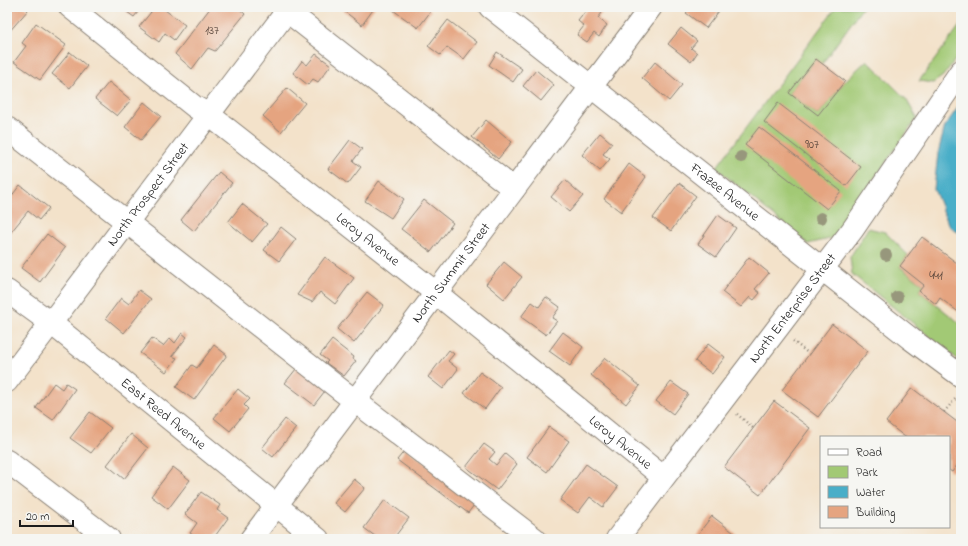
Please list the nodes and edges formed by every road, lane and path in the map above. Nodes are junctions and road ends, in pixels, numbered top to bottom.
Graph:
1 (70, 7) edge
2 (490, 7) edge
3 (651, 7) edge
4 (286, 8) edge
5 (961, 71) edge
6 (591, 87) junction
7 (208, 114) junction
8 (7, 128) edge
9 (514, 189) junction
10 (128, 222) junction
11 (822, 269) junction
12 (7, 291) edge
13 (436, 293) junction
14 (51, 323) junction
15 (789, 338) dead end
16 (810, 354) dead end
17 (961, 376) edge
18 (7, 381) edge
19 (957, 397) dead end
20 (355, 400) junction
21 (733, 412) dead end
22 (944, 412) dead end
23 (753, 428) dead end
24 (7, 461) edge
25 (663, 477) junction
26 (276, 506) junction
27 (109, 539) edge
28 (251, 539) edge
29 (318, 539) edge
30 (535, 539) edge
31 (617, 539) edge

1 - 7 street, Leroy Avenue
2 - 6 street, Frazee Avenue
3 - 6 street, North Summit Street
4 - 7 street, North Prospect Street
4 - 9 street
5 - 11 street, North Enterprise Street
6 - 9 street, North Summit Street
6 - 11 street, Frazee Avenue
7 - 10 street, North Prospect Street
7 - 13 street, Leroy Avenue
8 - 10 street
9 - 13 street, North Summit Street
10 - 14 street, North Prospect Street
10 - 20 street
11 - 17 street, Frazee Avenue
11 - 25 street, North Enterprise Street
12 - 14 street, East Reed Avenue
13 - 20 street, North Summit Street
13 - 25 street, Leroy Avenue
14 - 18 street, North Prospect Street
14 - 26 street, East Reed Avenue
15 - 16 path
19 - 22 path
20 - 26 street, North Summit Street
20 - 30 street
21 - 23 path
24 - 27 street
25 - 31 street, North Enterprise Street
26 - 28 street, North Summit Street
26 - 29 street, East Reed Avenue

